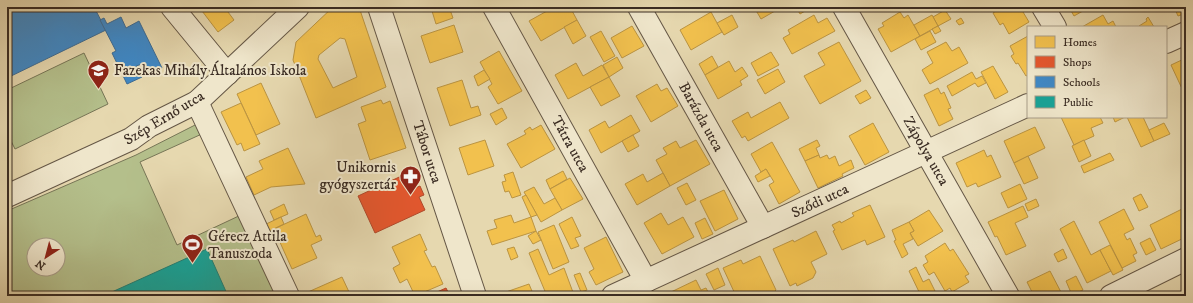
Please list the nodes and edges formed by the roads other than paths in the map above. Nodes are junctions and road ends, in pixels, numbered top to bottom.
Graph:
1 (172, 7) edge
2 (298, 7) edge
3 (379, 7) edge
4 (494, 7) edge
5 (639, 7) edge
6 (844, 7) edge
7 (1043, 7) edge
8 (1053, 26) edge
9 (1186, 33) edge
10 (1167, 42) edge
11 (227, 74) junction
12 (197, 102) junction
13 (1027, 105) edge
14 (927, 152) junction
15 (7, 196) edge
16 (763, 227) junction
17 (1186, 259) edge
18 (646, 280) junction
19 (288, 296) edge
20 (475, 296) edge
21 (613, 296) edge
22 (1008, 296) edge
23 (1111, 296) edge

1 - 11 street
2 - 11 street, Szép Ernő utca
3 - 20 street, Tábor utca
4 - 18 street, Tátra utca
5 - 16 street, Barázda utca
6 - 14 street, Zápolya utca
7 - 8 street
9 - 10 street
11 - 12 street, Szép Ernő utca
12 - 15 street, Szép Ernő utca
12 - 19 street
13 - 14 street, Sződi utca
14 - 16 street, Sződi utca
14 - 22 street, Zápolya utca
16 - 18 street, Sződi utca
17 - 23 street
18 - 21 street, Sződi utca

